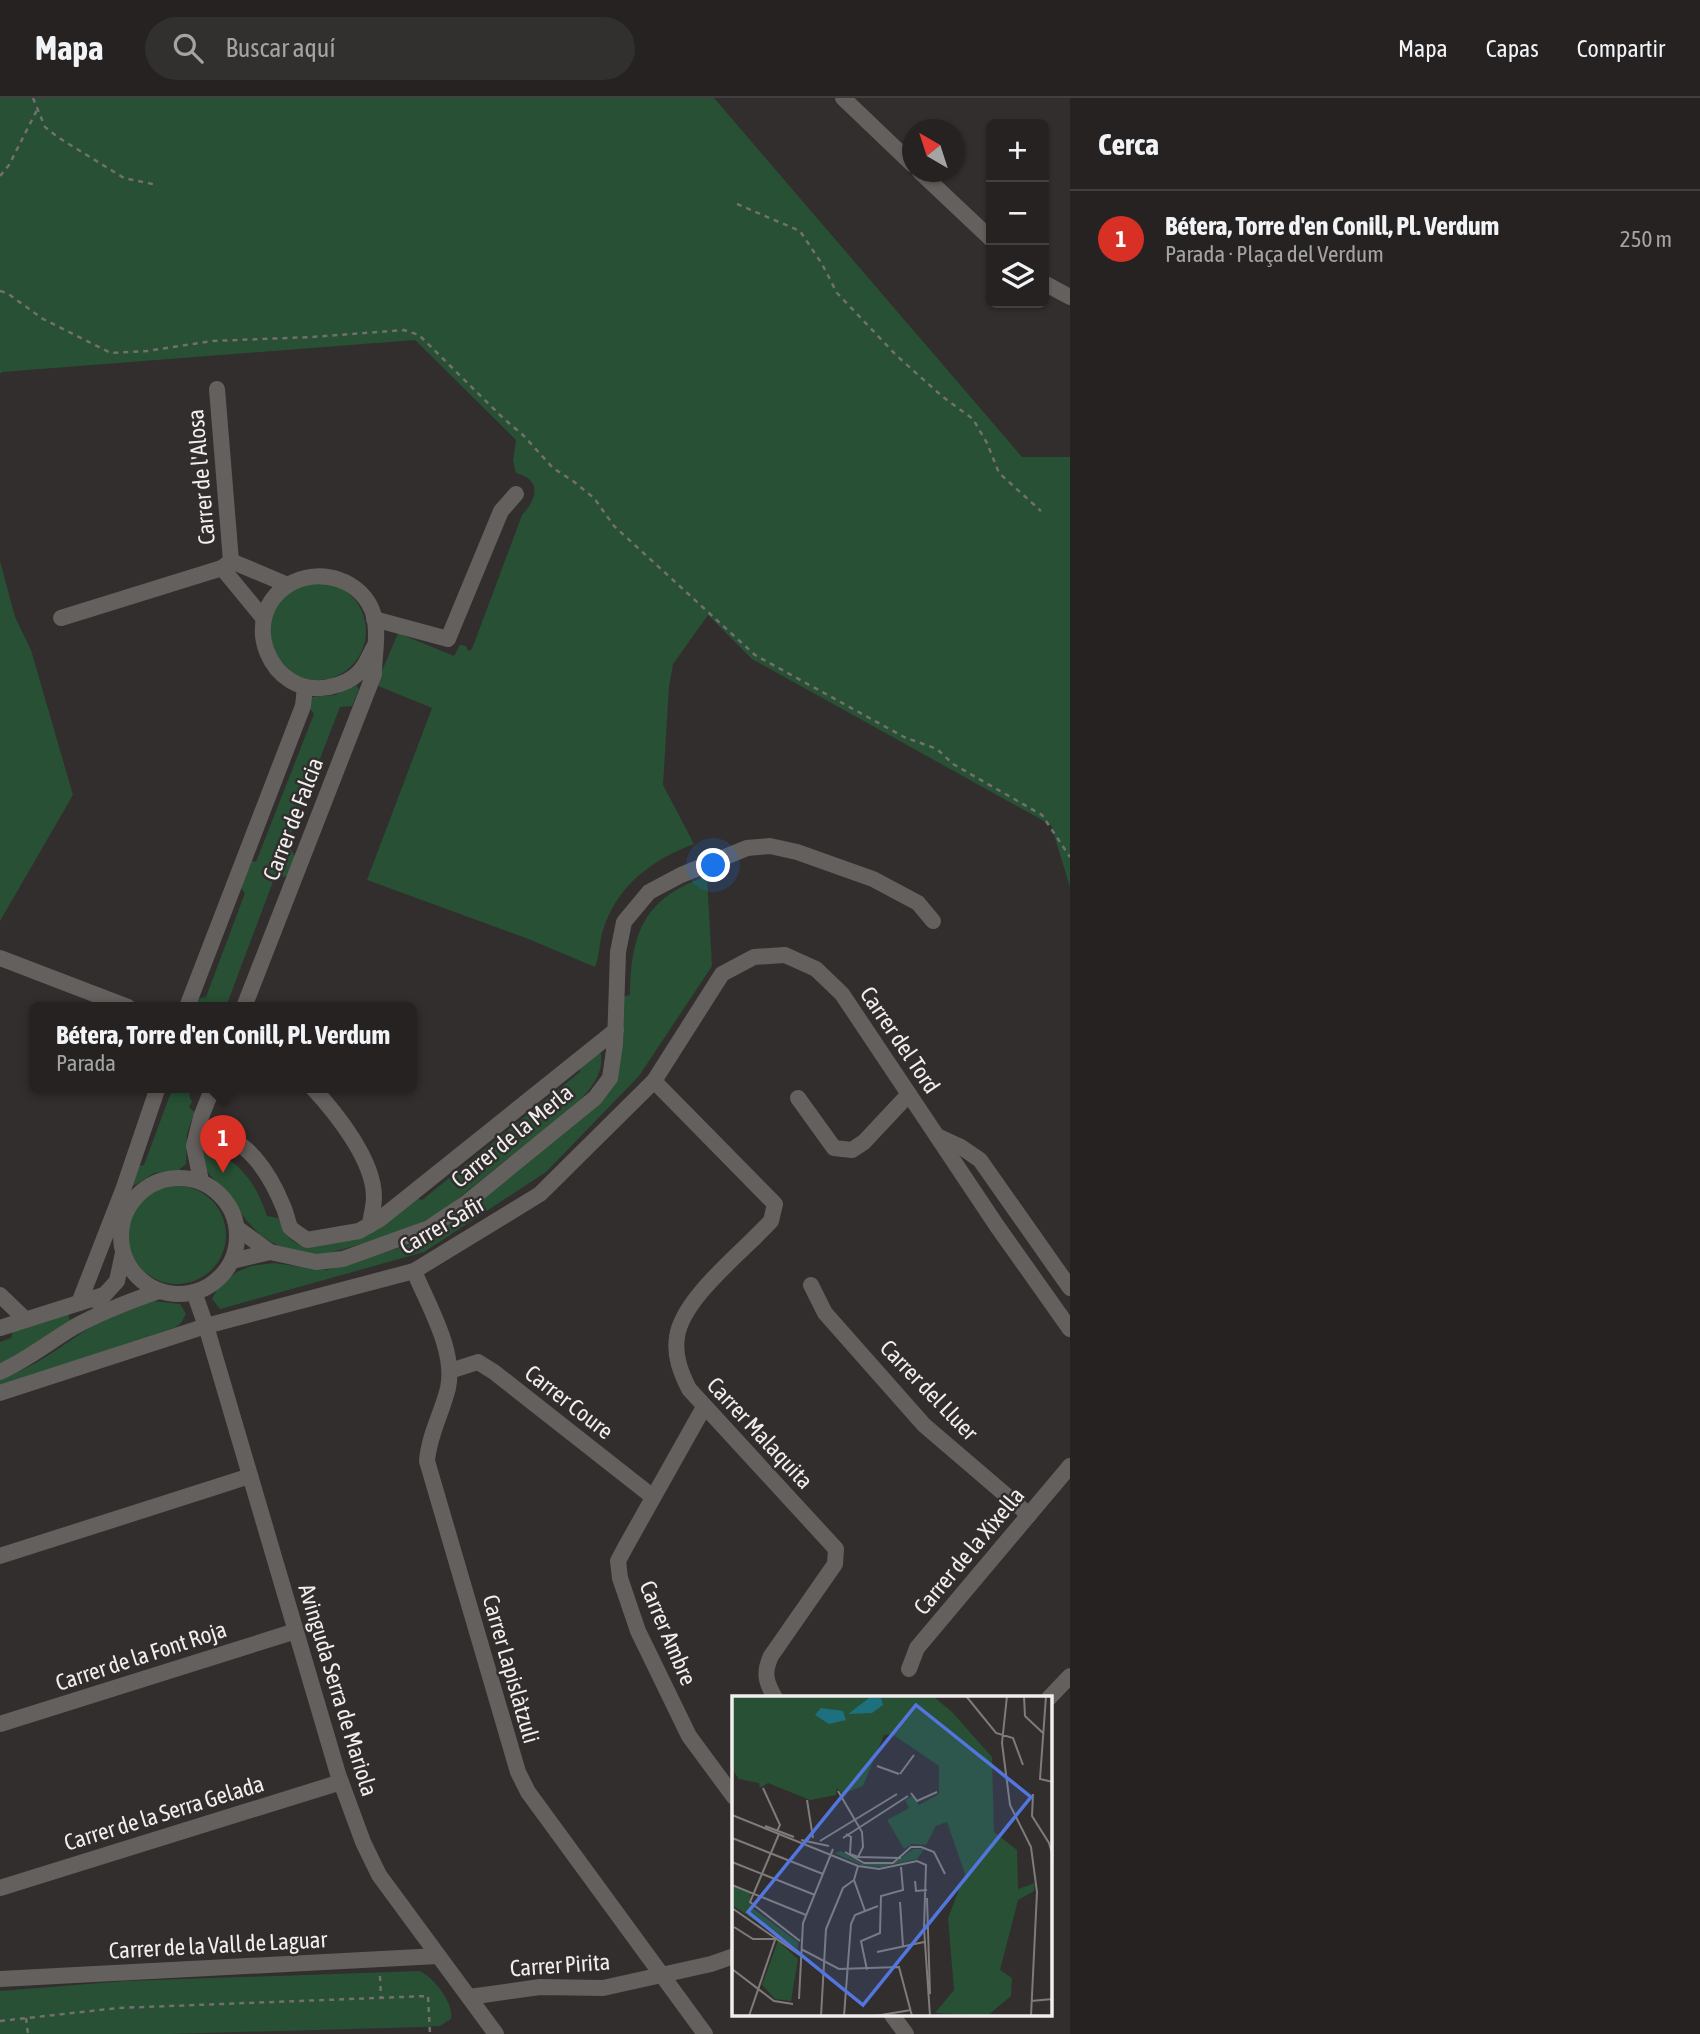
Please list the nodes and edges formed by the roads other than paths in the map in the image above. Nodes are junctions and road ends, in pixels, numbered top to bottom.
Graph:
1 (843, 98) edge
2 (902, 154) edge
3 (931, 182) edge
4 (986, 234) edge
5 (1049, 286) edge
6 (1070, 298) edge
7 (217, 389) dead end
8 (516, 494) dead end
9 (227, 565) junction
10 (288, 585) junction
11 (61, 618) dead end
12 (264, 619) junction
13 (374, 619) junction
14 (374, 647) junction
15 (305, 687) junction
16 (933, 921) dead end
17 (0, 958) edge
18 (115, 1002) edge
19 (189, 1002) edge
20 (246, 1002) edge
21 (616, 1030) junction
22 (654, 1081) junction
23 (156, 1093) edge
24 (211, 1093) edge
25 (318, 1093) edge
26 (909, 1094) junction
27 (798, 1098) dead end
28 (937, 1136) junction
29 (194, 1146) junction
30 (201, 1181) junction
31 (370, 1225) junction
32 (237, 1228) junction
33 (270, 1252) junction
34 (123, 1253) junction
35 (232, 1261) junction
36 (414, 1271) junction
37 (811, 1285) dead end
38 (1070, 1289) edge
39 (159, 1291) junction
40 (194, 1292) junction
41 (0, 1295) edge
42 (104, 1295) junction
43 (79, 1303) junction
44 (26, 1320) junction
45 (76, 1326) junction
46 (206, 1326) junction
47 (0, 1328) edge
48 (1070, 1329) edge
49 (450, 1371) junction
50 (0, 1372) edge
51 (0, 1393) edge
52 (704, 1407) junction
53 (1070, 1466) edge
54 (250, 1476) junction
55 (653, 1496) junction
56 (1029, 1515) junction
57 (0, 1556) edge
58 (296, 1630) junction
59 (909, 1669) dead end
60 (1070, 1676) edge
61 (774, 1696) edge
62 (1051, 1696) edge
63 (0, 1724) edge
64 (341, 1782) junction
65 (732, 1794) edge
66 (0, 1888) edge
67 (438, 1956) junction
68 (732, 1957) edge
69 (663, 1975) junction
70 (0, 1979) edge
71 (469, 1997) junction
72 (893, 2016) edge
73 (496, 2034) edge
74 (705, 2034) edge
75 (906, 2034) edge

1 - 2 street
3 - 4 street
5 - 6 street
7 - 9 street, Carrer de l'Alosa
8 - 13 street
9 - 10 street, Carrer de l'Alosa
9 - 11 street
9 - 12 street, Carrer de l'Alosa
10 - 12 street
10 - 13 street
12 - 15 street
13 - 14 street
14 - 15 street
14 - 20 street, Carrer de Falcia
15 - 19 street, Carrer de Falcia
16 - 21 street, Carrer de la Merla
17 - 18 street
21 - 31 street, Carrer de la Merla
21 - 33 street, Carrer de la Merla
22 - 26 street, Carrer del Tord
22 - 36 street, Carrer Safir
22 - 52 street, Carrer Malaquita
23 - 43 street
24 - 29 street
25 - 31 street
26 - 27 street
26 - 28 street, Carrer del Tord
28 - 38 street
28 - 48 street, Carrer del Tord
29 - 30 street
29 - 31 street, Carrer de la Merla
30 - 32 street
30 - 34 street
32 - 33 street, Carrer de la Merla
32 - 35 street
33 - 35 street, Carrer de la Merla
34 - 39 street
34 - 42 street
35 - 40 street
36 - 46 street, Carrer Safir
36 - 49 street, Carrer Lapislàtzuli
37 - 56 street, Carrer del Lluer
39 - 40 street
39 - 45 street
40 - 46 street, Avinguda Serra de Mariola
41 - 44 street
42 - 43 street
42 - 45 street
43 - 44 street
44 - 47 street
45 - 50 street
46 - 51 street, Carrer Safir
46 - 54 street, Avinguda Serra de Mariola
49 - 55 street, Carrer Coure
49 - 69 street, Carrer Lapislàtzuli
52 - 55 street, Carrer Ambre
52 - 61 street, Carrer Malaquita
53 - 56 street, Carrer de la Xixella
54 - 57 street
54 - 58 street, Avinguda Serra de Mariola
55 - 65 street, Carrer Ambre
56 - 59 street, Carrer de la Xixella
58 - 63 street, Carrer de la Font Roja
58 - 64 street, Avinguda Serra de Mariola
60 - 62 street
64 - 66 street, Carrer de la Serra Gelada
64 - 67 street, Avinguda Serra de Mariola
67 - 70 street, Carrer de la Vall de Laguar
67 - 71 street, Avinguda Serra de Mariola
68 - 69 street, Carrer Pirita
69 - 71 street, Carrer Pirita
69 - 74 street, Carrer Lapislàtzuli
71 - 73 street, Avinguda Serra de Mariola
72 - 75 street

